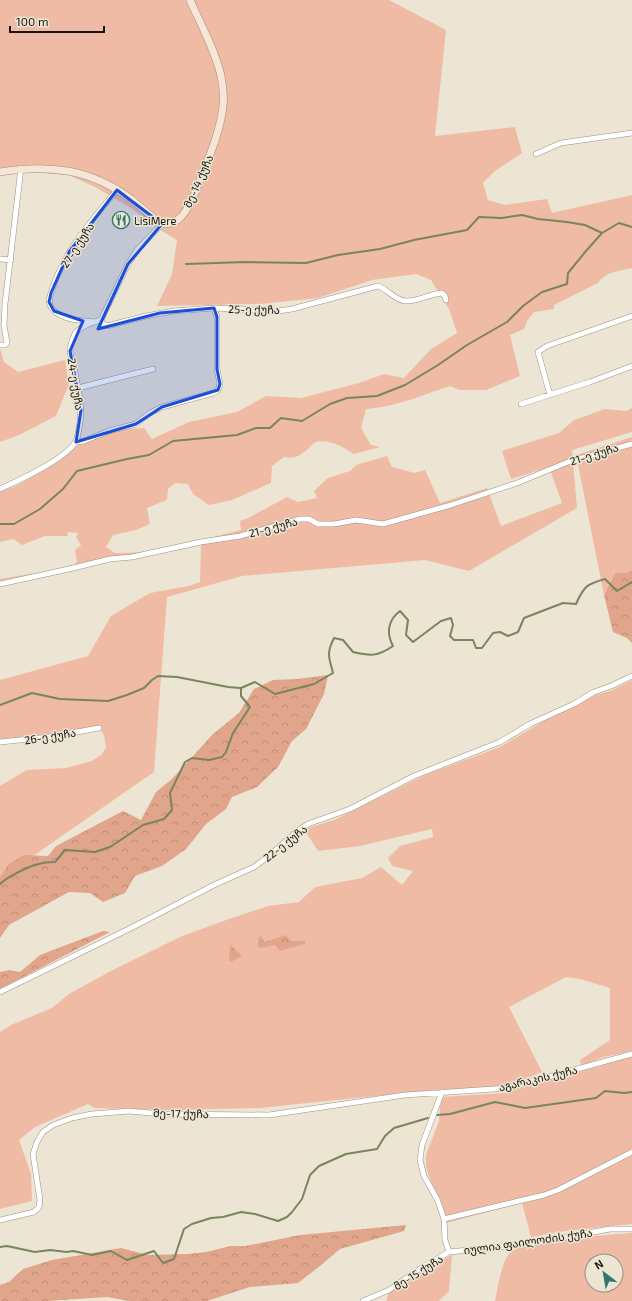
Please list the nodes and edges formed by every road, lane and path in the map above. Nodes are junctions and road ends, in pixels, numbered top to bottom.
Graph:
1 (190, 0) edge
2 (632, 133) edge
3 (536, 154) dead end
4 (21, 168) junction
5 (0, 172) edge
6 (117, 190) junction
7 (162, 224) junction
8 (0, 259) edge
9 (11, 260) junction
10 (446, 300) dead end
11 (214, 308) junction
12 (632, 316) edge
13 (101, 320) junction
14 (93, 322) junction
15 (0, 345) edge
16 (632, 366) edge
17 (153, 369) dead end
18 (78, 388) junction
19 (550, 395) junction
20 (521, 404) dead end
21 (76, 442) junction
22 (632, 444) edge
23 (0, 489) edge
24 (0, 584) edge
25 (632, 676) edge
26 (99, 728) dead end
27 (0, 742) edge
28 (0, 992) edge
29 (632, 1054) edge
30 (442, 1092) junction
31 (632, 1152) edge
32 (444, 1219) junction
33 (0, 1220) edge
34 (632, 1229) edge
35 (450, 1252) junction
36 (363, 1301) edge

1 - 7 street, მე-14 ქუჩა
2 - 3 street
4 - 5 street
4 - 6 street
4 - 9 street
6 - 7 street
6 - 14 street, 27-ე ქუჩა
7 - 13 street
8 - 9 street
9 - 15 street
10 - 11 street, 25-ე ქუჩა
11 - 13 street, 25-ე ქუჩა
11 - 21 street
12 - 19 street
13 - 14 street, 24-ე ქუჩა
14 - 18 street, 24-ე ქუჩა
16 - 19 street
17 - 18 street
18 - 21 street, 24-ე ქუჩა
19 - 20 street
21 - 23 street
22 - 24 street, 21-ე ქუჩა
25 - 28 street, 22-ე ქუჩა
26 - 27 street, 26-ე ქუჩა
29 - 30 street, აგარაკის ქუჩა
30 - 32 street, იულია ფაილოძის ქუჩა
30 - 33 street, მე-17 ქუჩა
31 - 32 street
32 - 35 street, იულია ფაილოძის ქუჩა
34 - 35 street, იულია ფაილოძის ქუჩა
35 - 36 street, მე-15 ქუჩა

